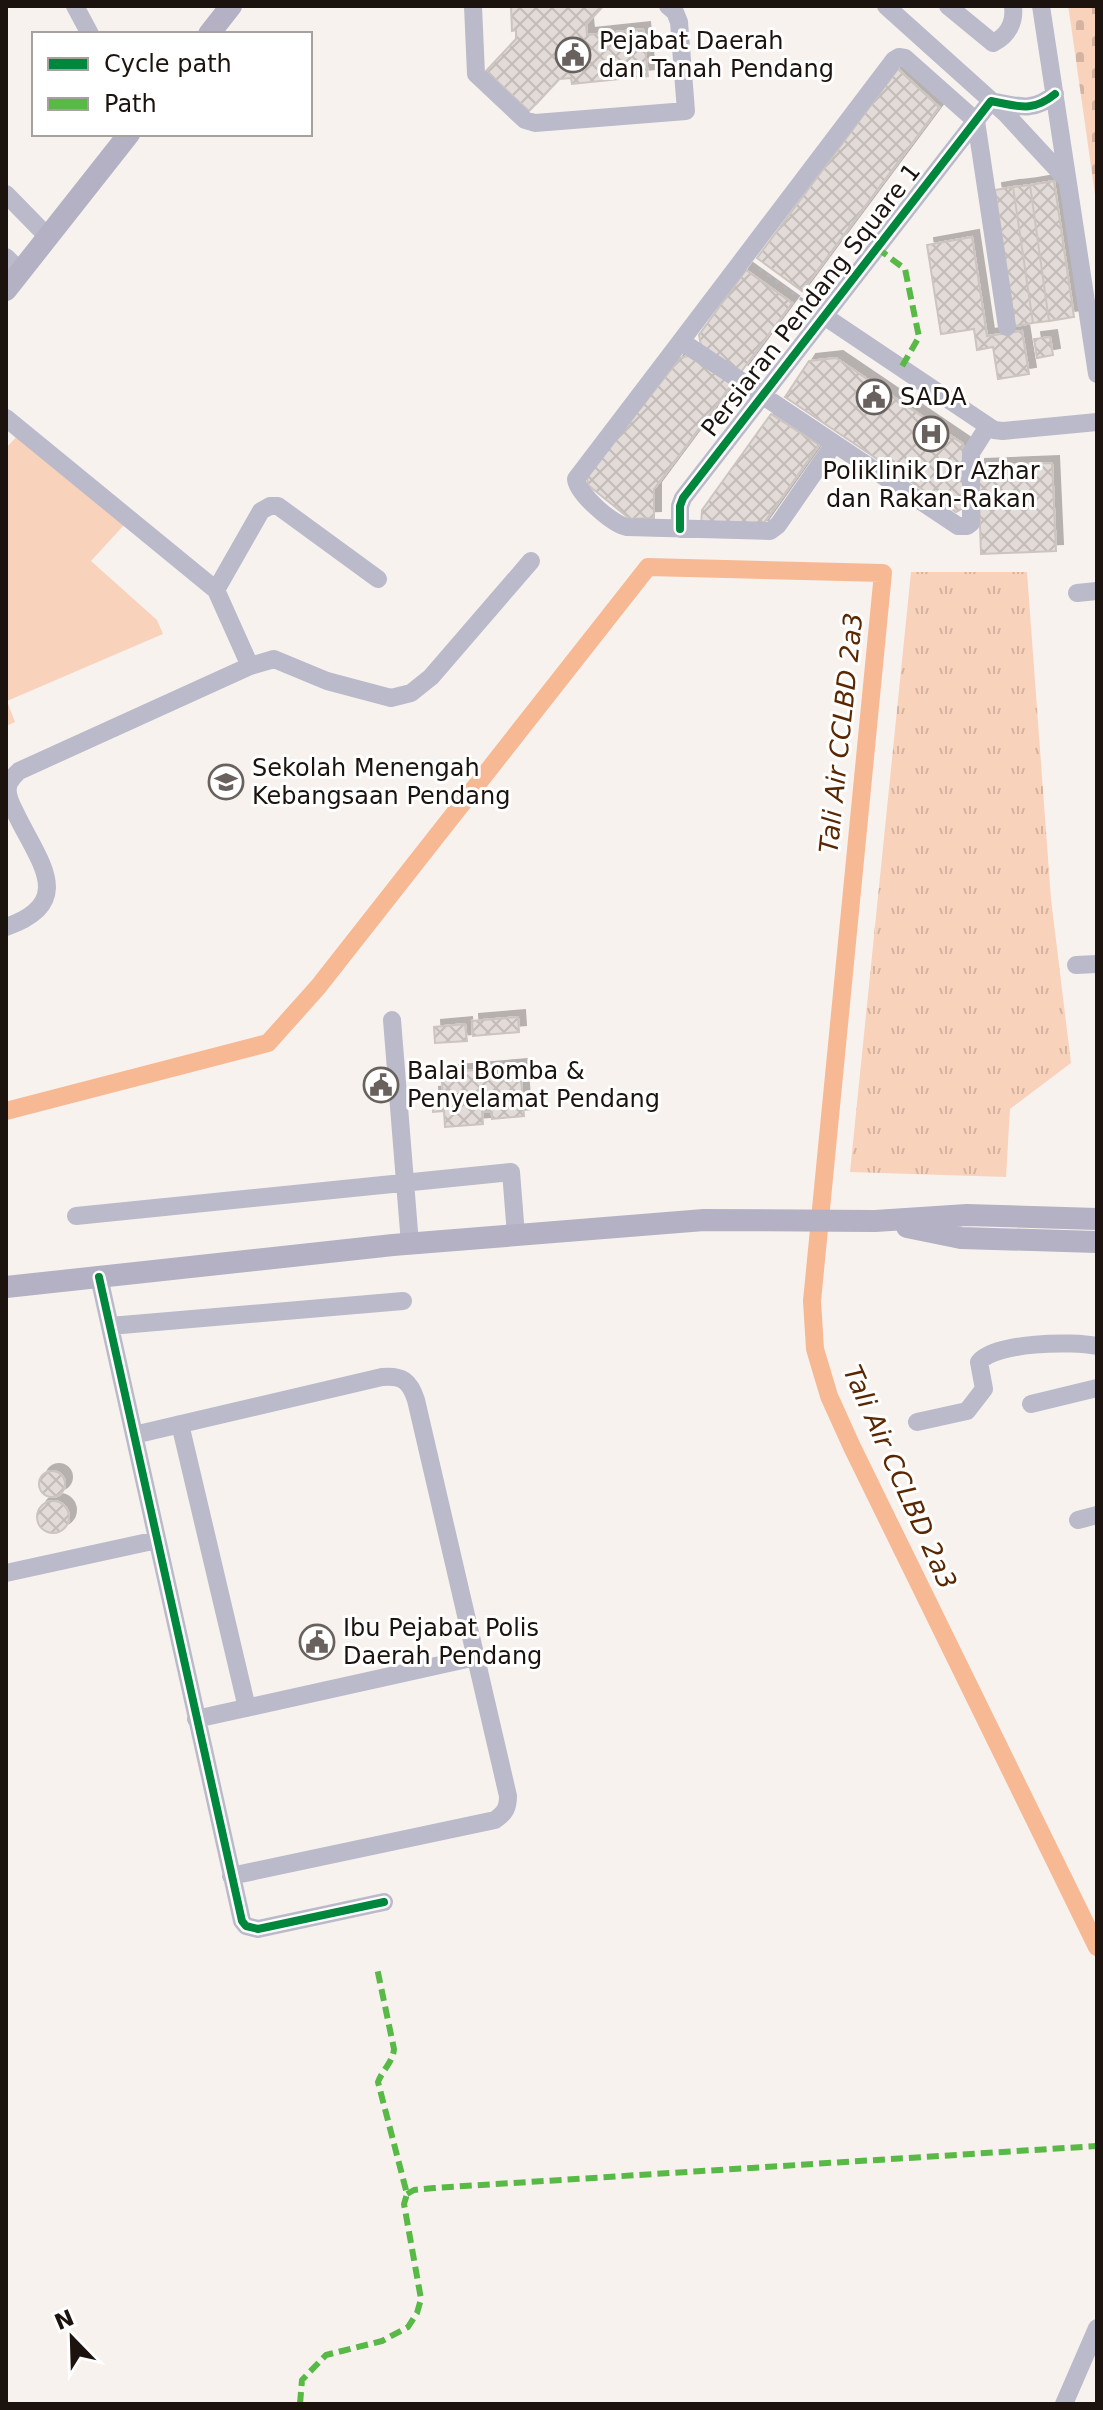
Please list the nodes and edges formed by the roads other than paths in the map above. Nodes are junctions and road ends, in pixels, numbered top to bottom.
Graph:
1 (75, 6) edge
2 (473, 6) edge
3 (668, 6) edge
4 (886, 6) edge
5 (948, 6) edge
6 (1041, 6) edge
7 (1019, 7) edge
8 (89, 32) edge
9 (1055, 94) junction
10 (998, 107) junction
11 (976, 121) junction
12 (127, 136) edge
13 (1063, 148) junction
14 (1067, 180) junction
15 (6, 194) edge
16 (48, 237) junction
17 (13, 264) edge
18 (6, 290) edge
19 (824, 316) junction
20 (1007, 327) dead end
21 (681, 341) junction
22 (1097, 374) edge
23 (762, 395) junction
24 (6, 418) edge
25 (1097, 422) edge
26 (988, 426) junction
27 (834, 444) junction
28 (680, 529) junction
29 (531, 561) dead end
30 (378, 579) dead end
31 (216, 590) junction
32 (1097, 591) edge
33 (1077, 593) dead end
34 (250, 666) junction
35 (6, 927) edge
36 (1097, 964) edge
37 (1076, 965) dead end
38 (392, 1020) dead end
39 (405, 1184) junction
40 (76, 1216) dead end
41 (1097, 1217) edge
42 (864, 1220) junction
43 (516, 1235) junction
44 (1097, 1242) edge
45 (410, 1244) junction
46 (99, 1277) junction
47 (6, 1287) edge
48 (403, 1301) dead end
49 (110, 1326) junction
50 (1097, 1346) edge
51 (1097, 1388) edge
52 (1031, 1404) dead end
53 (917, 1422) dead end
54 (180, 1424) junction
55 (134, 1435) junction
56 (1097, 1515) edge
57 (1078, 1520) dead end
58 (157, 1540) junction
59 (6, 1573) edge
60 (476, 1657) junction
61 (247, 1708) junction
62 (196, 1719) junction
63 (231, 1876) junction
64 (384, 1902) dead end
65 (1097, 2328) edge
66 (1064, 2404) edge

1 - 8 street
2 - 3 street
4 - 10 street
5 - 7 street
6 - 9 street
9 - 10 street
9 - 13 street
10 - 11 street, Persiaran Pendang Square 1
10 - 13 street
10 - 14 street
11 - 19 street, Persiaran Pendang Square 1
11 - 20 street
11 - 21 street
12 - 16 main road
13 - 14 street
14 - 22 street
15 - 16 street
16 - 17 main road
17 - 18 main road
19 - 23 street, Persiaran Pendang Square 1
19 - 26 street
21 - 23 street
21 - 28 street
23 - 27 street
23 - 28 street, Persiaran Pendang Square 1
24 - 31 street
25 - 26 street
26 - 27 street
27 - 28 street
29 - 34 street
30 - 31 street
31 - 34 street
32 - 33 street
34 - 35 street
36 - 37 street
38 - 39 street
39 - 40 street
39 - 43 street
39 - 45 street
41 - 42 main road
42 - 43 main road
42 - 44 main road
43 - 45 main road
45 - 46 main road
46 - 47 main road
46 - 49 street
48 - 49 street
49 - 55 street
50 - 53 street
51 - 52 street
54 - 55 street
54 - 60 street
54 - 61 street
55 - 58 street
56 - 57 street
58 - 59 street
58 - 62 street
60 - 61 street
60 - 63 street
61 - 62 street
62 - 63 street
63 - 64 street
65 - 66 street

